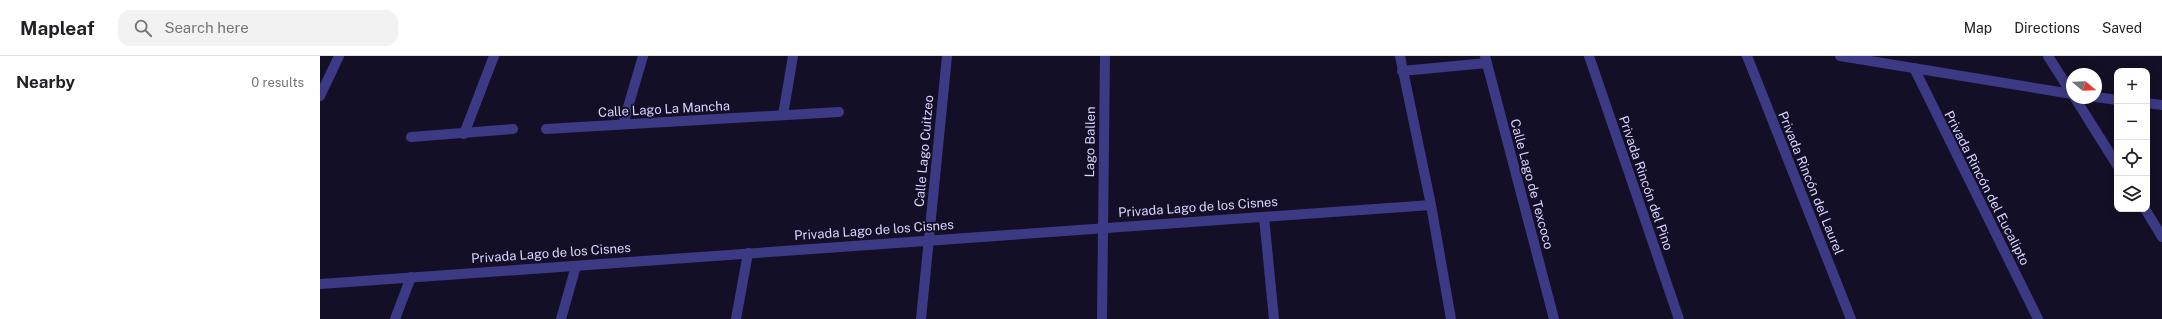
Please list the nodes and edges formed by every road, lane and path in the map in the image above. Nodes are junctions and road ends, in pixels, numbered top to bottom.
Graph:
1 (339, 56) edge
2 (494, 56) edge
3 (643, 56) edge
4 (793, 56) edge
5 (947, 56) edge
6 (1105, 56) edge
7 (1400, 56) edge
8 (1589, 56) edge
9 (1747, 56) edge
10 (1840, 56) edge
11 (2048, 56) edge
12 (1486, 59) edge
13 (1914, 68) junction
14 (1402, 71) junction
15 (2066, 84) edge
16 (2066, 93) edge
17 (320, 96) edge
18 (2102, 98) edge
19 (2114, 100) edge
20 (2079, 104) edge
21 (2150, 104) edge
22 (2162, 105) edge
23 (839, 112) dead end
24 (783, 115) junction
25 (623, 124) junction
26 (513, 129) dead end
27 (546, 129) dead end
28 (464, 134) junction
29 (412, 137) dead end
30 (2114, 160) edge
31 (1431, 205) junction
32 (2147, 212) edge
33 (1264, 217) junction
34 (1102, 228) junction
35 (2162, 237) edge
36 (930, 240) junction
37 (748, 253) junction
38 (576, 266) junction
39 (411, 277) junction
40 (320, 284) edge
41 (395, 319) edge
42 (561, 319) edge
43 (736, 319) edge
44 (921, 319) edge
45 (1102, 319) edge
46 (1274, 319) edge
47 (1451, 319) edge
48 (1554, 319) edge
49 (1678, 319) edge
50 (1851, 319) edge
51 (2038, 319) edge

1 - 17 street
2 - 28 street
3 - 25 street
4 - 24 street
5 - 36 street, Calle Lago Cuitzeo
6 - 34 street, Lago Ballen
7 - 14 street
8 - 49 street, Privada Rincón del Pino
9 - 50 street, Privada Rincón del Laurel
10 - 13 street
11 - 15 street
12 - 14 street
12 - 48 street, Calle Lago de Texcoco
13 - 16 street
13 - 51 street, Privada Rincón del Eucalipto
14 - 31 street
18 - 19 street
20 - 30 street
21 - 22 street
23 - 24 street, Calle Lago La Mancha
24 - 25 street, Calle Lago La Mancha
25 - 27 street, Calle Lago La Mancha
26 - 28 street
28 - 29 street
31 - 33 street, Privada Lago de los Cisnes
31 - 47 street
32 - 35 street
33 - 34 street, Privada Lago de los Cisnes
33 - 46 street
34 - 36 street, Privada Lago de los Cisnes
34 - 45 street, Lago Ballen
36 - 37 street, Privada Lago de los Cisnes
36 - 44 street, Calle Lago Cuitzeo
37 - 38 street, Privada Lago de los Cisnes
37 - 43 street
38 - 39 street, Privada Lago de los Cisnes
38 - 42 street
39 - 40 street, Privada Lago de los Cisnes
39 - 41 street

